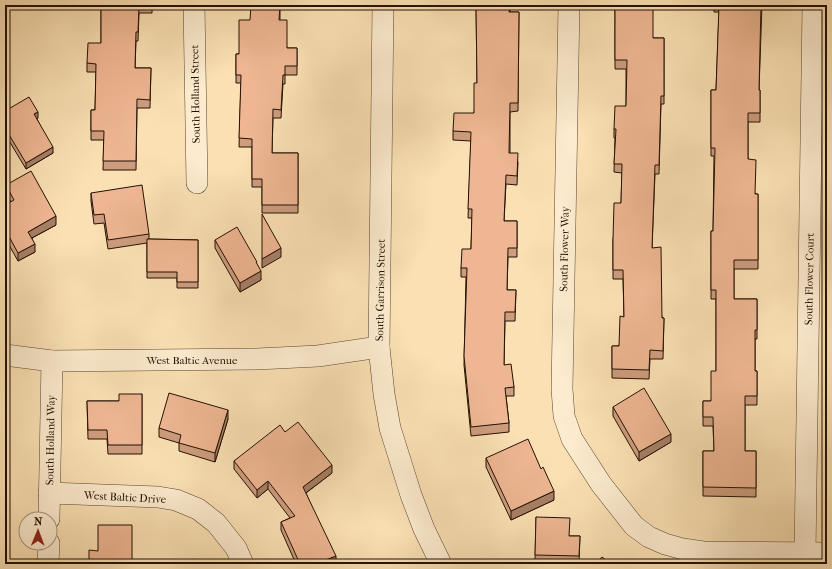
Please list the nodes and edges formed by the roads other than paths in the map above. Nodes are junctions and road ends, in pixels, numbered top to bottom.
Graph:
1 (194, 5) edge
2 (383, 5) edge
3 (569, 5) edge
4 (813, 5) edge
5 (197, 183) dead end
6 (379, 347) junction
7 (5, 355) edge
8 (52, 361) junction
9 (49, 493) junction
10 (49, 511) edge
11 (49, 551) edge
12 (805, 553) junction
13 (827, 553) edge
14 (48, 564) edge
15 (243, 564) edge
16 (442, 564) edge

1 - 5 street, South Holland Street
2 - 6 street, South Garrison Street
3 - 12 street, South Flower Way
4 - 12 street, South Flower Court
6 - 8 street, West Baltic Avenue
6 - 16 street, South Garrison Street
7 - 8 street, West Baltic Avenue
8 - 9 street, South Holland Way
9 - 10 street, South Holland Way
9 - 15 street, West Baltic Drive
11 - 14 street
12 - 13 street, South Flower Way

